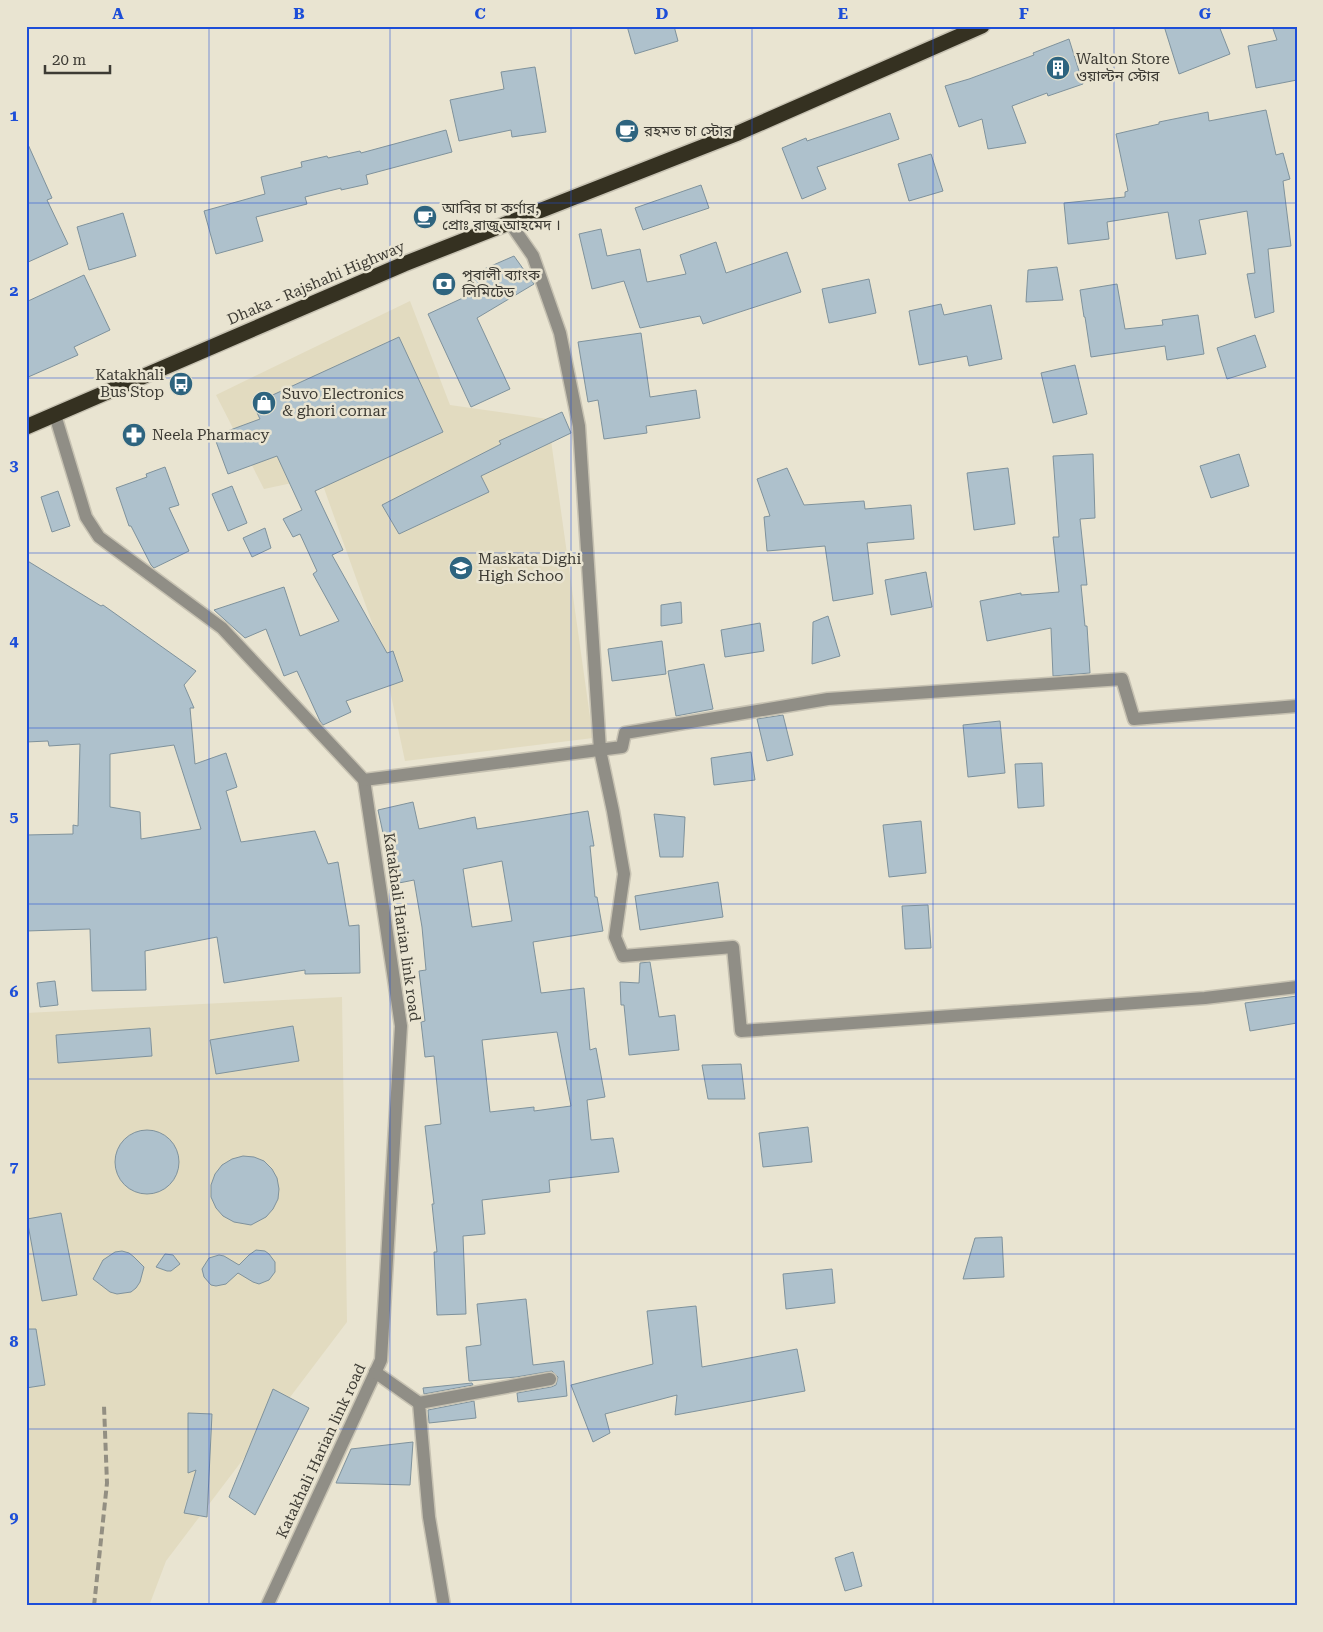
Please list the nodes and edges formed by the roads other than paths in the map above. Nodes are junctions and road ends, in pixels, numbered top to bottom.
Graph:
1 (982, 26) edge
2 (510, 223) junction
3 (55, 415) junction
4 (26, 427) edge
5 (1297, 706) edge
6 (600, 750) junction
7 (364, 780) junction
8 (1297, 987) edge
9 (376, 1372) junction
10 (550, 1379) dead end
11 (419, 1403) junction
12 (267, 1606) edge
13 (444, 1606) edge

1 - 2 highway, Dhaka - Rajshahi Highway
2 - 3 highway, Dhaka - Rajshahi Highway
2 - 6 street
3 - 4 highway, Dhaka - Rajshahi Highway
3 - 7 street
5 - 6 street
6 - 7 street
6 - 8 street
7 - 9 street, Katakhali Harian link road
9 - 11 street
9 - 12 street, Katakhali Harian link road
10 - 11 street
11 - 13 street

